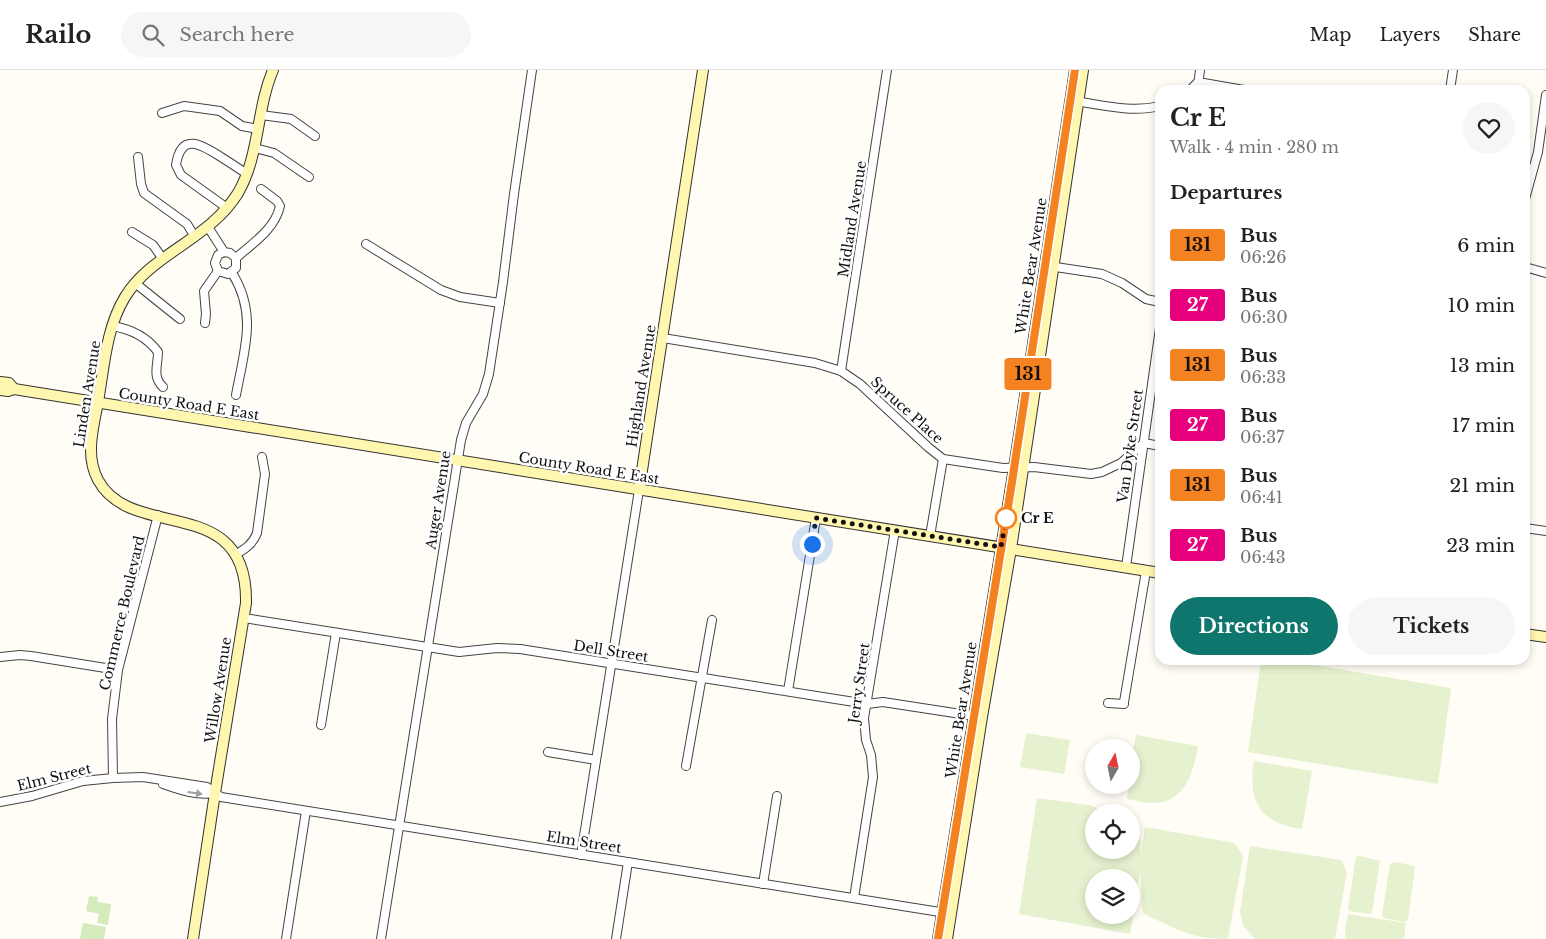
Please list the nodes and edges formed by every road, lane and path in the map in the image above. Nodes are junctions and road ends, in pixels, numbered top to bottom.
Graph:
1 (273, 70) edge
2 (532, 70) edge
3 (703, 70) edge
4 (887, 70) edge
5 (1075, 70) edge
6 (1082, 70) edge
7 (1200, 70) edge
8 (1453, 70) edge
9 (1198, 85) edge
10 (1451, 85) edge
11 (1546, 95) edge
12 (1074, 101) junction
13 (1155, 107) edge
14 (162, 113) dead end
15 (260, 115) junction
16 (258, 129) junction
17 (315, 136) dead end
18 (255, 148) junction
19 (138, 157) dead end
20 (247, 174) junction
21 (309, 177) dead end
22 (1530, 181) edge
23 (261, 189) dead end
24 (227, 208) junction
25 (208, 228) junction
26 (132, 232) dead end
27 (195, 237) junction
28 (366, 244) dead end
29 (224, 252) junction
30 (236, 258) junction
31 (164, 259) junction
32 (1049, 266) junction
33 (1530, 268) edge
34 (218, 270) junction
35 (232, 273) junction
36 (1546, 273) edge
37 (135, 283) junction
38 (1155, 301) edge
39 (500, 303) junction
40 (180, 319) dead end
41 (205, 323) dead end
42 (112, 326) junction
43 (663, 338) junction
44 (1155, 359) edge
45 (841, 371) junction
46 (0, 382) edge
47 (163, 388) dead end
48 (14, 389) junction
49 (0, 390) edge
50 (236, 395) dead end
51 (98, 402) junction
52 (1144, 443) junction
53 (1155, 445) edge
54 (262, 458) dead end
55 (943, 459) junction
56 (458, 461) junction
57 (1018, 468) junction
58 (639, 490) junction
59 (158, 516) junction
60 (816, 518) junction
61 (1530, 529) edge
62 (895, 530) junction
63 (1546, 531) edge
64 (930, 536) junction
65 (1006, 548) junction
66 (235, 555) junction
67 (1126, 567) junction
68 (1146, 571) junction
69 (1155, 573) edge
70 (244, 618) junction
71 (712, 620) dead end
72 (336, 633) junction
73 (1530, 635) edge
74 (1546, 637) edge
75 (427, 647) junction
76 (0, 657) edge
77 (611, 664) junction
78 (118, 670) junction
79 (701, 678) junction
80 (788, 691) junction
81 (1108, 703) dead end
82 (867, 704) junction
83 (974, 716) junction
84 (321, 725) dead end
85 (548, 752) dead end
86 (596, 760) junction
87 (686, 766) dead end
88 (113, 778) junction
89 (215, 793) junction
90 (777, 796) dead end
91 (0, 802) edge
92 (306, 811) junction
93 (398, 825) junction
94 (581, 855) junction
95 (628, 862) junction
96 (763, 884) junction
97 (854, 898) junction
98 (946, 913) junction
99 (193, 939) edge
100 (286, 939) edge
101 (380, 939) edge
102 (616, 939) edge
103 (938, 939) edge
104 (947, 939) edge

1 - 15 main road, Linden Avenue
2 - 39 street, Auger Avenue
3 - 43 main road, Highland Avenue
4 - 45 street, Midland Avenue
5 - 12 main road, White Bear Avenue
6 - 12 main road, White Bear Avenue
7 - 9 street
8 - 10 street
11 - 22 street
12 - 13 street
12 - 32 main road, White Bear Avenue
14 - 16 street
15 - 16 main road, Linden Avenue
15 - 17 street
16 - 18 main road, Linden Avenue
18 - 20 main road, Linden Avenue
18 - 21 street
19 - 27 street
20 - 24 main road, Linden Avenue
20 - 24 street
23 - 30 street
24 - 25 main road, Linden Avenue
25 - 27 main road, Linden Avenue
25 - 29 street
26 - 31 street
27 - 31 main road, Linden Avenue
28 - 39 street
29 - 30 street
29 - 34 street
30 - 35 street
31 - 37 main road, Linden Avenue
32 - 38 street
32 - 57 main road, White Bear Avenue
33 - 36 street
34 - 35 street
34 - 41 street
35 - 50 street
37 - 40 street
37 - 42 main road, Linden Avenue
39 - 56 street, Auger Avenue
42 - 47 street
42 - 51 main road, Linden Avenue
43 - 45 street, Spruce Place
43 - 58 main road, Highland Avenue
44 - 52 street, Van Dyke Street
45 - 55 street, Spruce Place
46 - 48 main road, County Road E East
48 - 49 main road, County Road E East
48 - 51 main road, County Road E East
51 - 56 main road, County Road E East
51 - 59 main road, Linden Avenue
52 - 53 street
52 - 57 street, Spruce Place
52 - 67 street, Van Dyke Street
54 - 66 street
55 - 57 street, Spruce Place
55 - 64 street
56 - 58 main road, County Road E East
56 - 75 street, Auger Avenue
57 - 65 main road, White Bear Avenue
58 - 60 main road, County Road E East
58 - 77 street, Highland Avenue
59 - 66 main road, Linden Avenue
59 - 78 street, Commerce Boulevard
60 - 62 main road, County Road E East
60 - 80 street
61 - 63 street
62 - 64 main road, County Road E East
62 - 82 street, Jerry Street
64 - 65 main road, County Road E East
65 - 67 main road, County Road E East
65 - 83 main road, White Bear Avenue
65 - 98 main road, White Bear Avenue
66 - 70 main road, Willow Avenue
67 - 68 main road, County Road E East
68 - 69 main road, County Road E East
68 - 81 street
70 - 72 street, Dell Street
70 - 89 main road, Willow Avenue
71 - 79 street
72 - 75 street, Dell Street
72 - 84 street
73 - 74 main road
75 - 77 street, Dell Street
75 - 93 street, Auger Avenue
76 - 78 street
77 - 79 street, Dell Street
77 - 86 street, Highland Avenue
78 - 88 street, Commerce Boulevard
79 - 80 street, Dell Street
79 - 87 street
80 - 82 street, Dell Street
82 - 83 street, Dell Street
82 - 97 street, Jerry Street
83 - 98 main road, White Bear Avenue
85 - 86 street
86 - 94 street, Highland Avenue
88 - 89 street, Elm Street
88 - 91 street, Elm Street
89 - 92 street, Elm Street
89 - 99 main road, Willow Avenue
90 - 96 street
92 - 93 street, Elm Street
92 - 100 street
93 - 94 street, Elm Street
93 - 101 street, Auger Avenue
94 - 95 street, Elm Street
95 - 96 street, Elm Street
95 - 102 street
96 - 97 street, Elm Street
97 - 98 street, Elm Street
98 - 103 main road, White Bear Avenue
98 - 104 main road, White Bear Avenue

